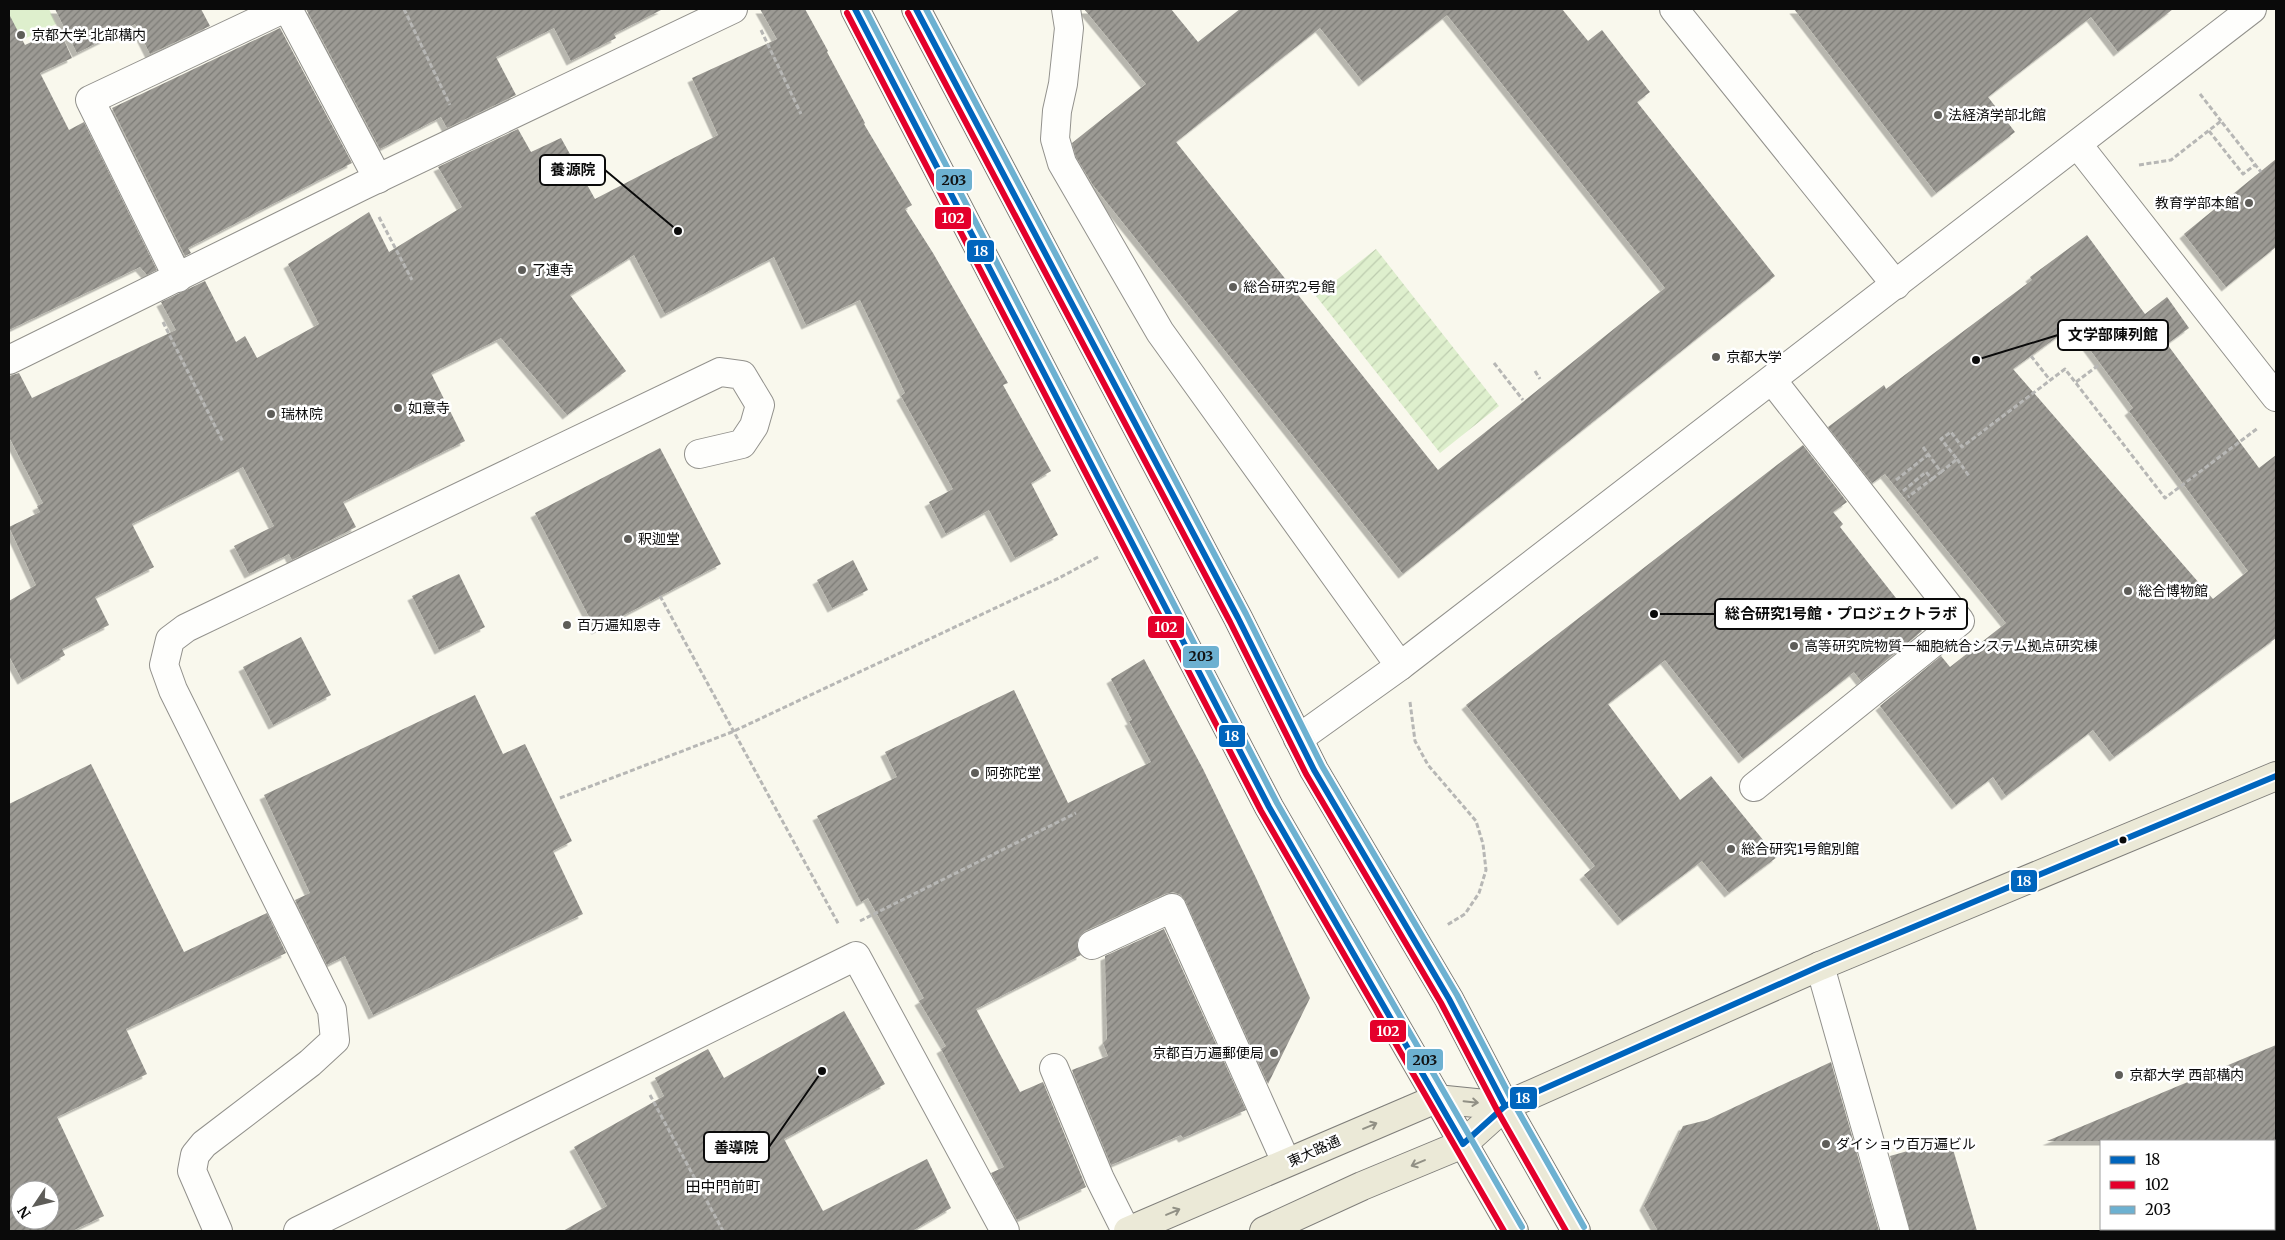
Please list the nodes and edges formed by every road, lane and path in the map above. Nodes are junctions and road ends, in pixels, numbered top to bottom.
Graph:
1 (283, 9) edge
2 (288, 9) edge
3 (404, 9) edge
4 (733, 9) edge
5 (855, 9) edge
6 (916, 9) edge
7 (1066, 9) edge
8 (1674, 9) edge
9 (2252, 9) edge
10 (760, 26) dead end
11 (801, 114) dead end
12 (2209, 131) junction
13 (466, 137) junction
14 (2078, 144) junction
15 (2255, 165) junction
16 (2098, 172) junction
17 (2260, 172) dead end
18 (370, 182) junction
19 (178, 278) junction
20 (412, 280) dead end
21 (1896, 285) junction
22 (149, 292) junction
23 (2031, 356) dead end
24 (9, 360) edge
25 (1494, 364) dead end
26 (2100, 364) dead end
27 (1535, 371) dead end
28 (1540, 379) dead end
29 (1772, 380) junction
30 (2050, 380) junction
31 (2076, 382) junction
32 (2276, 397) edge
33 (1523, 400) dead end
34 (2260, 426) dead end
35 (223, 442) dead end
36 (1923, 446) dead end
37 (699, 454) dead end
38 (1929, 454) junction
39 (1957, 460) junction
40 (1926, 472) dead end
41 (1941, 472) junction
42 (1969, 476) dead end
43 (1932, 479) dead end
44 (1890, 484) dead end
45 (1898, 494) dead end
46 (1103, 555) dead end
47 (660, 596) dead end
48 (1400, 666) junction
49 (732, 732) junction
50 (1298, 739) junction
51 (2276, 776) edge
52 (1754, 787) dead end
53 (560, 798) dead end
54 (1076, 813) dead end
55 (1442, 928) dead end
56 (842, 930) junction
57 (1092, 945) dead end
58 (856, 956) junction
59 (1820, 966) junction
60 (634, 1066) junction
61 (1054, 1068) dead end
62 (1436, 1099) junction
63 (1505, 1106) junction
64 (1463, 1144) junction
65 (1286, 1162) junction
66 (218, 1231) edge
67 (298, 1231) edge
68 (723, 1231) edge
69 (1005, 1231) edge
70 (1127, 1231) edge
71 (1264, 1231) edge
72 (1514, 1231) edge
73 (1576, 1231) edge
74 (1895, 1231) edge

1 - 19 street
2 - 18 street
3 - 13 path
4 - 13 street
5 - 62 main road
6 - 50 main road
7 - 48 street
8 - 21 street
9 - 14 street
10 - 11 path
12 - 15 path
12 - 15 path
12 - 16 path
13 - 18 street
14 - 16 street
14 - 21 street
15 - 17 path
16 - 32 street
18 - 19 street
18 - 20 path
19 - 22 street
21 - 29 street
22 - 24 street
22 - 35 path
23 - 30 path
25 - 33 path
26 - 31 path
27 - 28 path
29 - 48 street
29 - 52 street
30 - 31 path
30 - 39 path
31 - 34 path
36 - 38 path
37 - 66 street
38 - 41 path
38 - 44 path
39 - 41 path
39 - 42 path
40 - 45 path
41 - 43 path
46 - 49 path
47 - 49 path
48 - 50 street
48 - 55 path
49 - 53 path
49 - 56 path
50 - 63 main road
51 - 59 main road, 東大路通
54 - 56 path
56 - 58 path
57 - 65 street
58 - 60 street
58 - 69 street
59 - 63 main road, 東大路通
59 - 74 street
60 - 67 street
60 - 68 path
61 - 70 street
62 -> 63 main road, 東大路通
62 - 64 main road
65 -> 62 main road, 東大路通
63 - 64 main road, 東大路通
63 - 73 main road
64 -> 71 main road, 東大路通
64 - 72 main road
70 -> 65 main road, 東大路通

